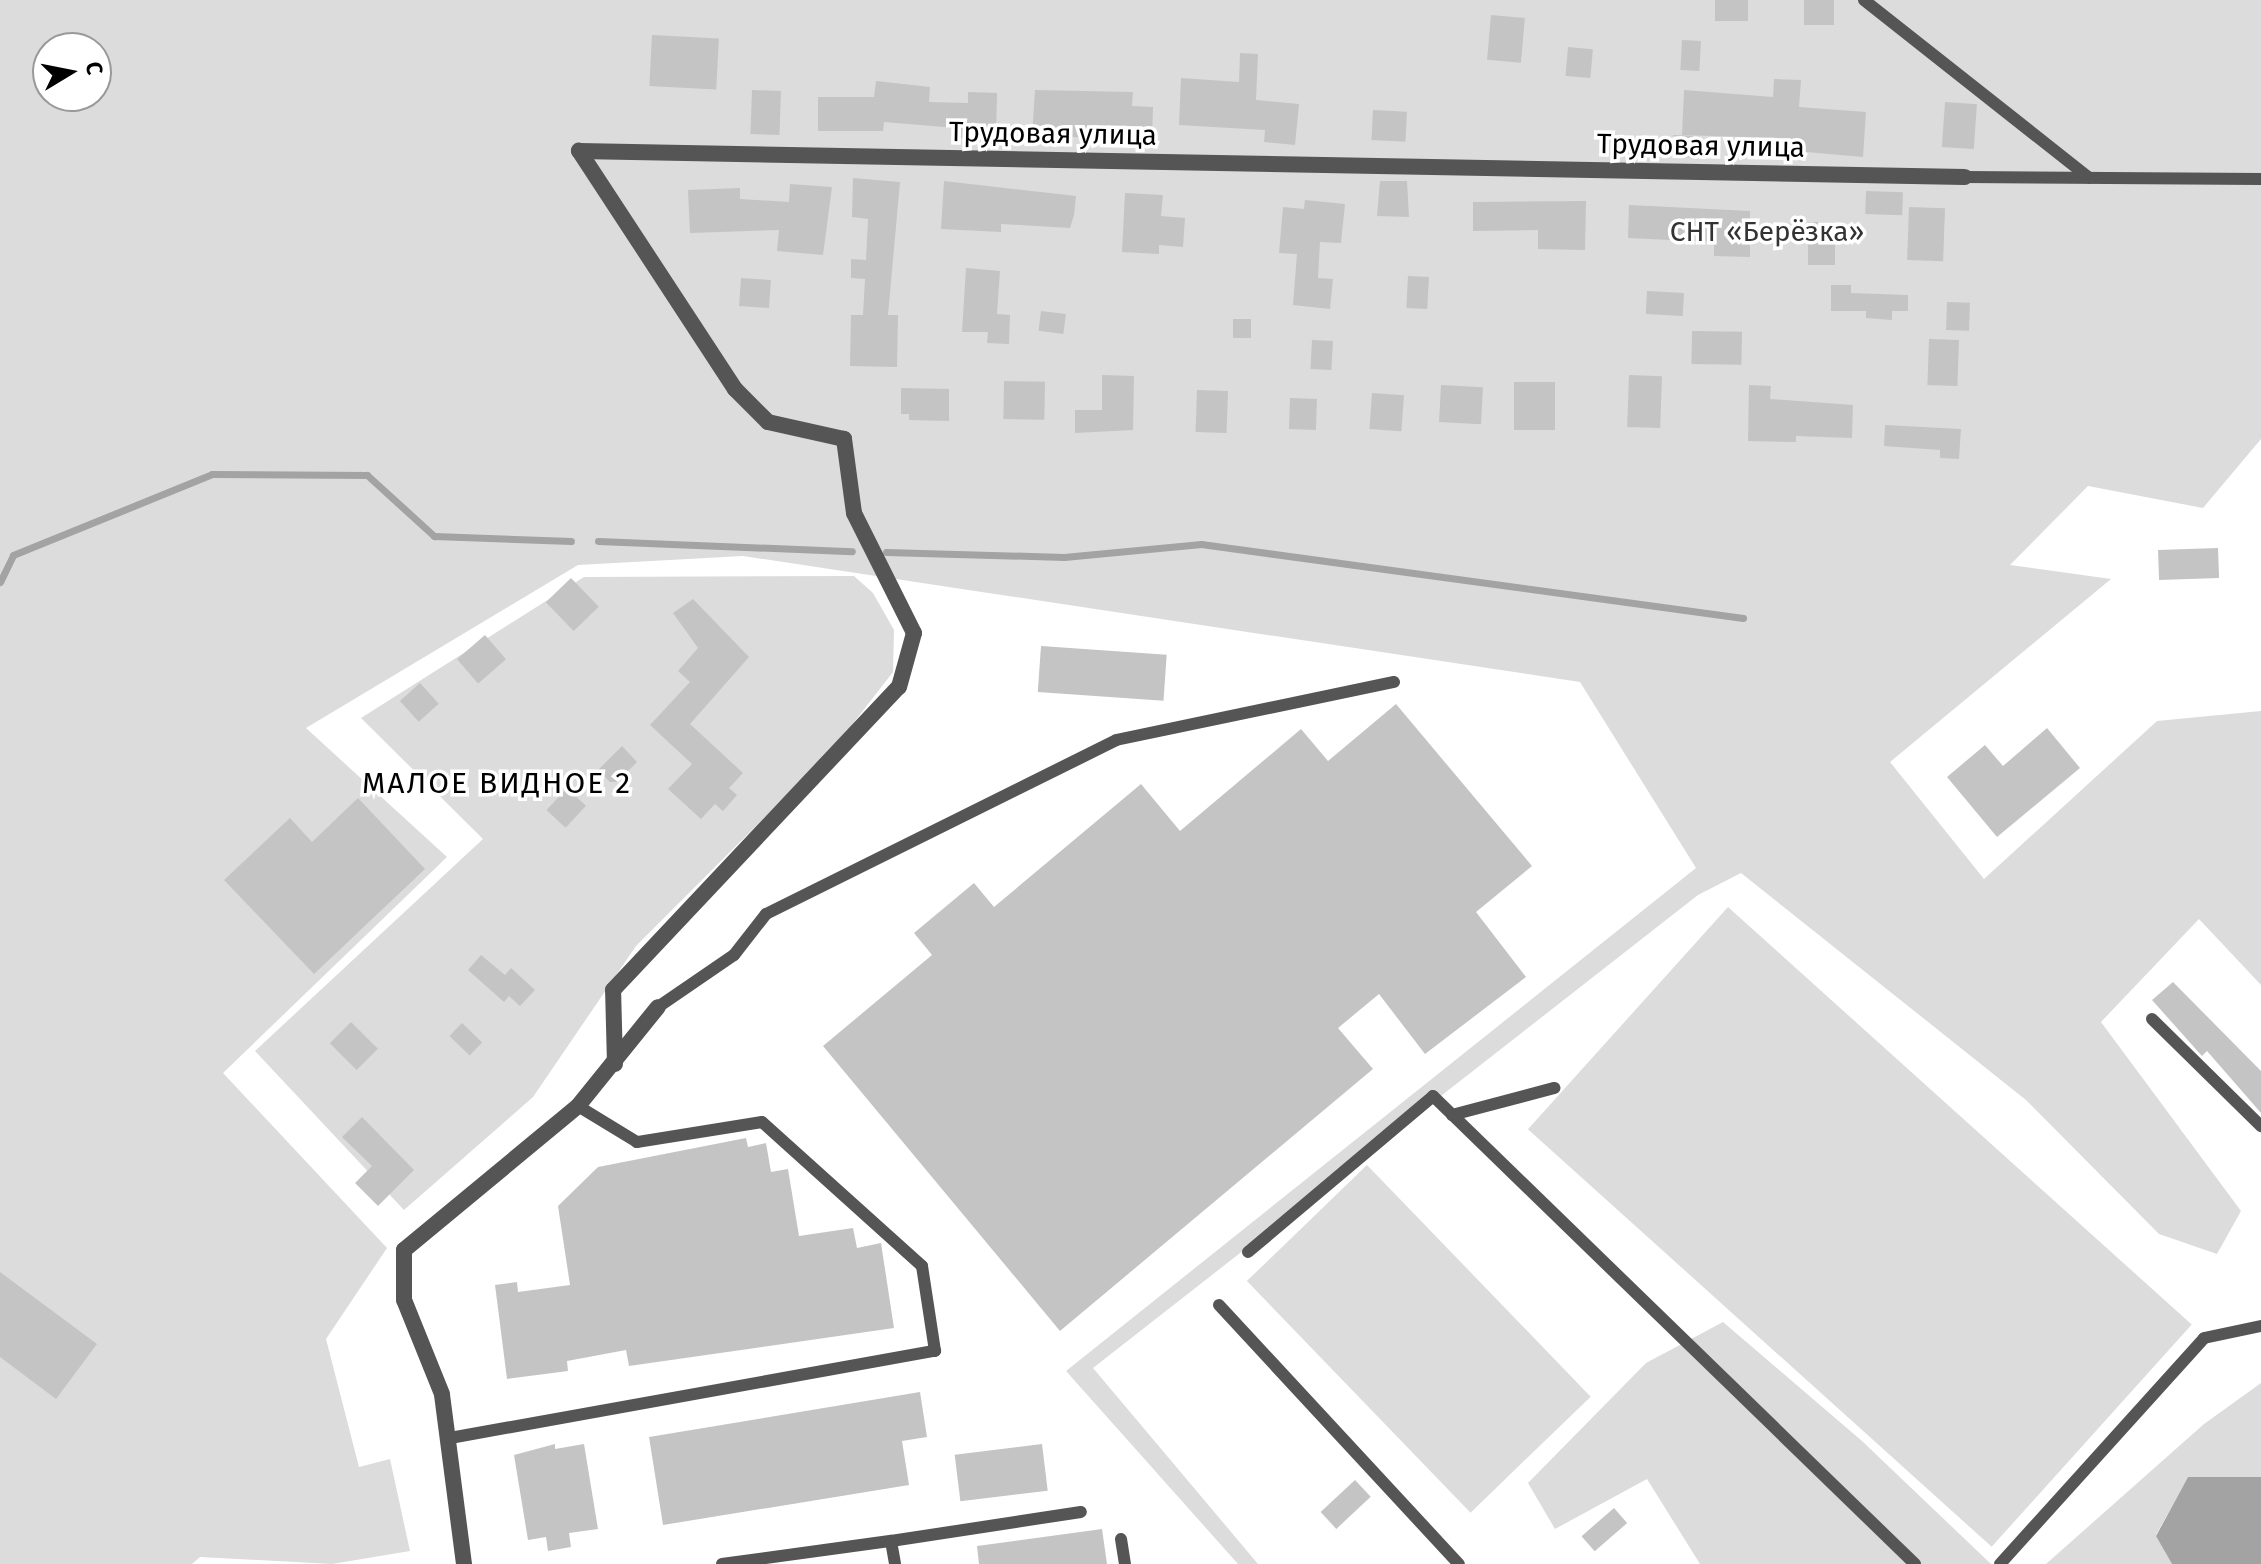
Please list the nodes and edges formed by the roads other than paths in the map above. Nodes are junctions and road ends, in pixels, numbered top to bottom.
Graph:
1 (1864, 0) edge
2 (1965, 177) joint
3 (2089, 178) junction
4 (2261, 179) edge
5 (1394, 682) dead end
6 (658, 1007) joint
7 (2152, 1019) dead end
8 (615, 1064) junction
9 (1554, 1088) dead end
10 (578, 1106) junction
11 (1452, 1115) junction
12 (2261, 1126) edge
13 (1248, 1252) dead end
14 (1219, 1305) dead end
15 (2261, 1326) edge
16 (450, 1438) junction
17 (1081, 1512) dead end
18 (1121, 1539) dead end
19 (891, 1541) junction
20 (464, 1564) edge
21 (722, 1564) edge
22 (895, 1564) edge
23 (1125, 1564) edge
24 (1459, 1564) edge
25 (1915, 1564) edge
26 (2000, 1564) edge

1 - 3 lane
2 - 3 lane
2 - 8 street, Трудовая улица
3 - 4 lane
5 - 6 lane
6 - 8 street
7 - 12 lane
8 - 10 street
9 - 11 lane
10 - 16 street
10 - 16 lane
11 - 13 lane
11 - 25 lane
14 - 24 lane
15 - 26 lane
16 - 20 street
17 - 19 lane
18 - 23 lane
19 - 21 lane
19 - 22 lane

